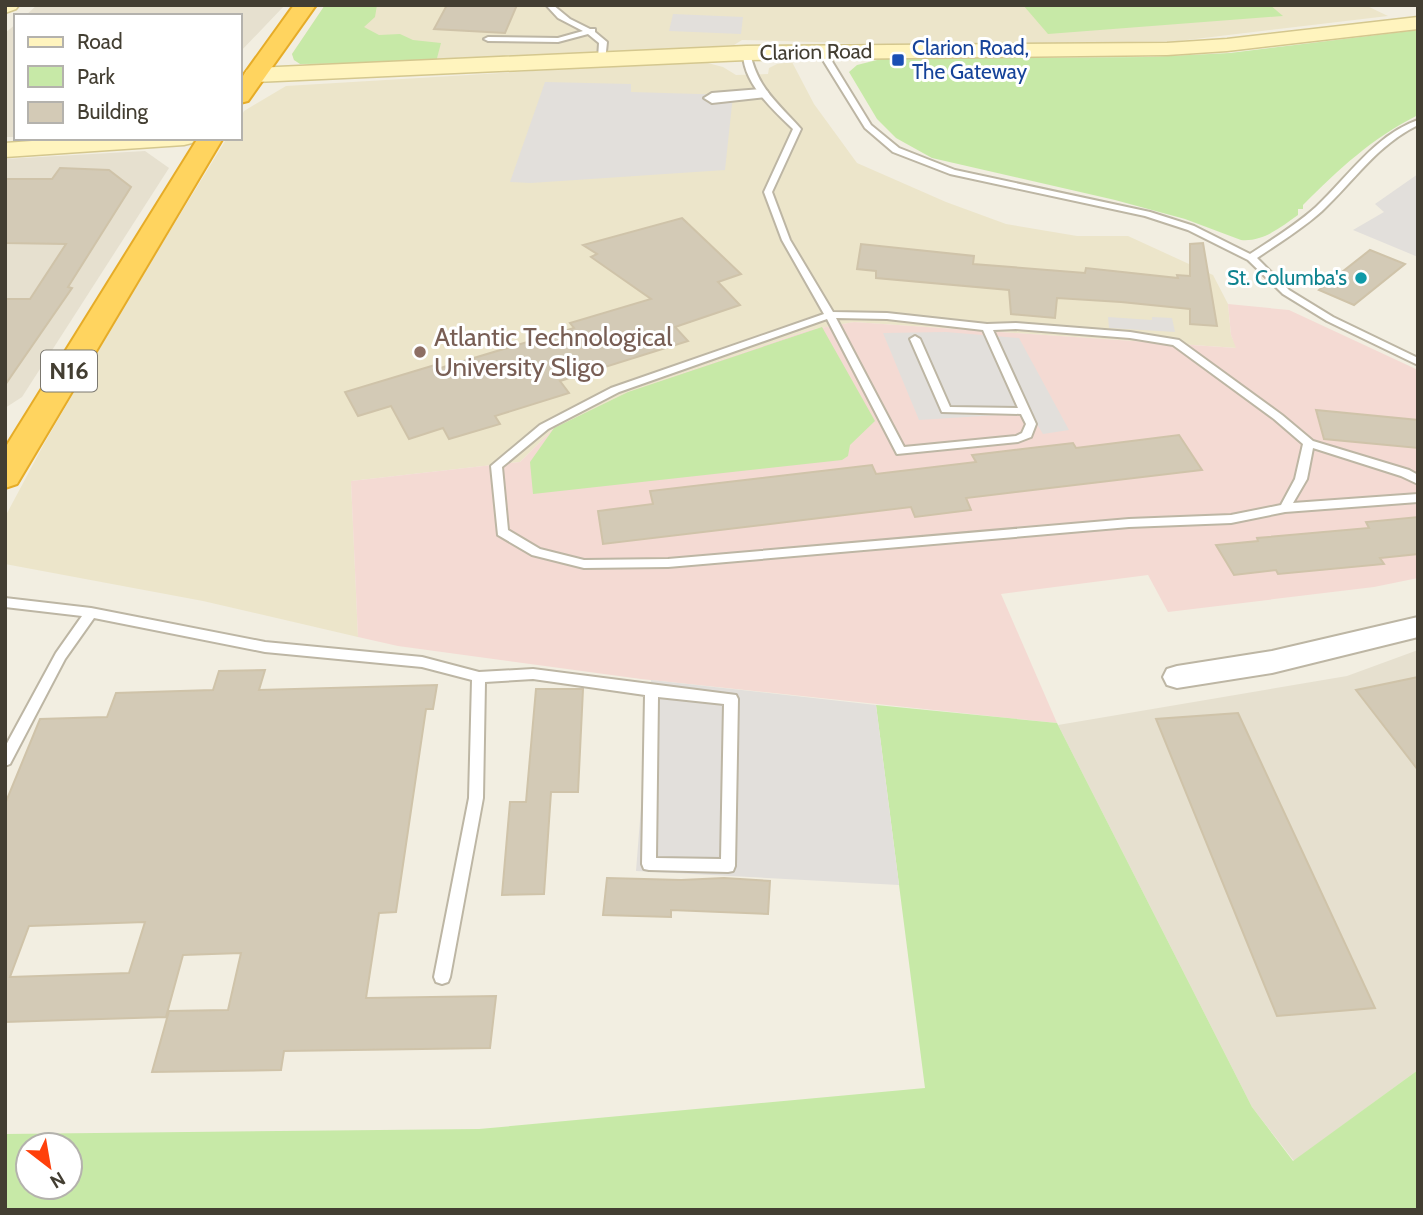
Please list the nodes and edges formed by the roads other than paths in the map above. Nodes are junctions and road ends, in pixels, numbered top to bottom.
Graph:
1 (304, 5) edge
2 (549, 5) edge
3 (1418, 23) edge
4 (593, 30) junction
5 (488, 39) dead end
6 (822, 52) junction
7 (746, 53) junction
8 (602, 59) junction
9 (255, 75) junction
10 (242, 93) edge
11 (761, 94) junction
12 (712, 97) dead end
13 (1418, 122) edge
14 (154, 140) edge
15 (210, 140) edge
16 (5, 150) edge
17 (1251, 258) junction
18 (830, 315) junction
19 (987, 327) junction
20 (915, 339) dead end
21 (1418, 362) edge
22 (1026, 411) junction
23 (1309, 443) junction
24 (5, 476) edge
25 (1418, 480) edge
26 (1418, 498) edge
27 (1285, 508) junction
28 (5, 602) edge
29 (91, 613) junction
30 (1418, 627) edge
31 (479, 677) junction
32 (1177, 677) dead end
33 (652, 691) junction
34 (5, 760) edge
35 (442, 977) dead end

1 - 9 highway
2 - 4 lane
3 - 6 street, Clarion Road
4 - 5 lane
4 - 8 lane
6 - 7 street, Clarion Road
6 - 17 lane
7 - 8 street, Clarion Road
7 - 11 lane
8 - 9 street, Clarion Road
9 - 10 highway
11 - 12 street
11 - 18 lane
13 - 17 lane
14 - 16 street
15 - 24 highway, N16
17 - 21 lane
18 - 19 lane
18 - 22 lane
18 - 27 lane
19 - 22 lane
19 - 23 lane
20 - 22 lane
23 - 25 lane
23 - 27 lane
26 - 27 lane
28 - 29 lane
29 - 31 lane
29 - 34 lane
30 - 32 street
31 - 33 lane
31 - 35 lane
33 - 33 lane

